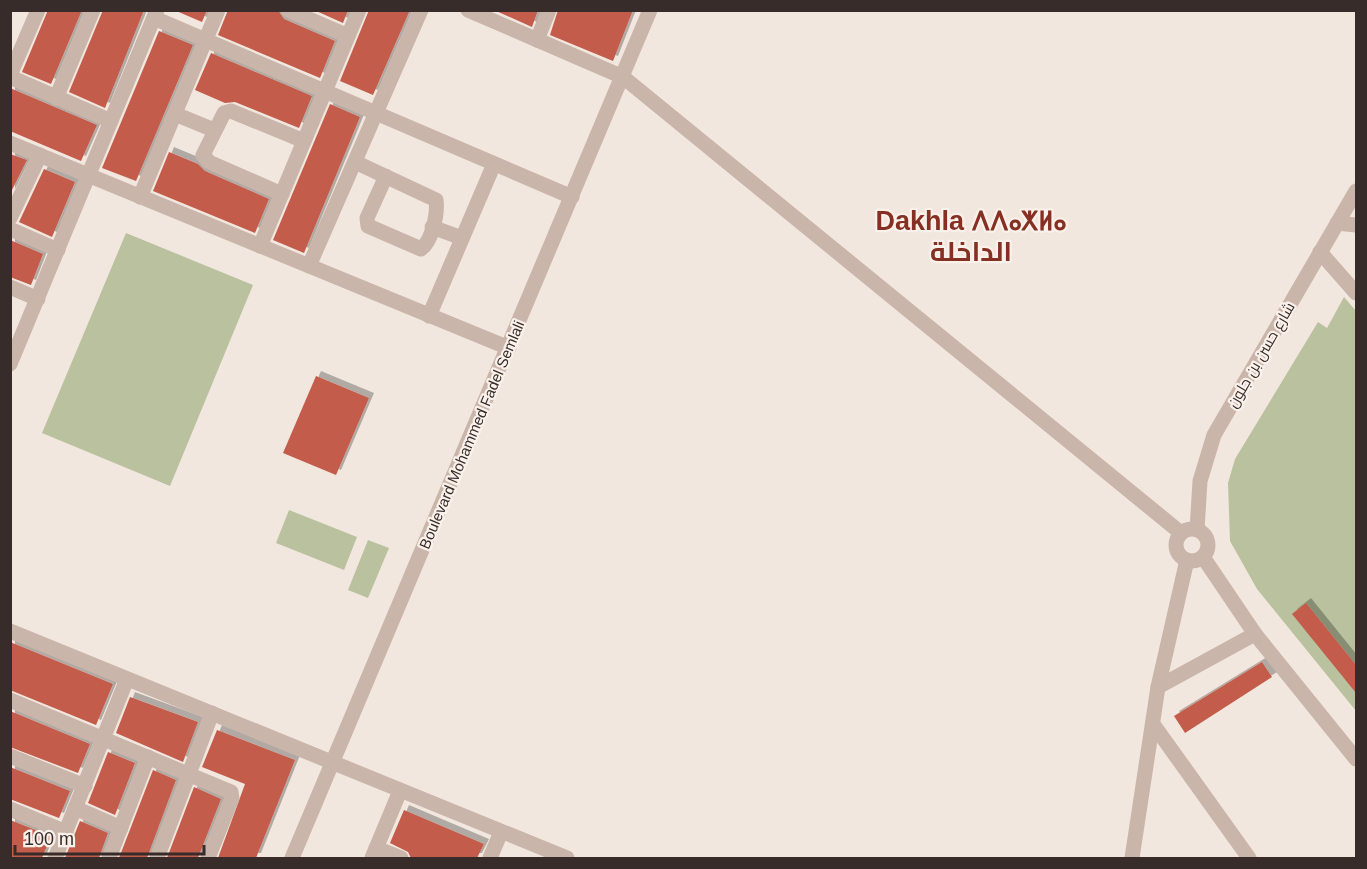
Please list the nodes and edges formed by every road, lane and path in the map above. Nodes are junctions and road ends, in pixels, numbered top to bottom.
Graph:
1 (38, 10) edge
2 (93, 10) edge
3 (218, 10) edge
4 (288, 10) edge
5 (359, 10) edge
6 (421, 10) edge
7 (549, 10) edge
8 (650, 10) edge
9 (471, 11) edge
10 (156, 14) edge
11 (348, 36) junction
12 (205, 40) junction
13 (537, 40) junction
14 (10, 76) edge
15 (623, 77) junction
16 (325, 91) junction
17 (56, 98) junction
18 (376, 113) junction
19 (175, 114) junction
20 (111, 121) junction
21 (214, 130) junction
22 (304, 141) junction
23 (10, 143) edge
24 (40, 155) junction
25 (355, 162) junction
26 (494, 164) junction
27 (89, 175) junction
28 (386, 176) junction
29 (1356, 191) edge
30 (282, 194) junction
31 (140, 197) junction
32 (572, 197) junction
33 (10, 218) edge
34 (1337, 223) junction
35 (1356, 225) edge
36 (432, 227) junction
37 (10, 229) edge
38 (462, 238) junction
39 (260, 246) junction
40 (58, 250) junction
41 (1320, 252) junction
42 (309, 266) junction
43 (10, 287) edge
44 (1356, 293) edge
45 (38, 299) junction
46 (429, 316) junction
47 (509, 348) junction
48 (10, 364) edge
49 (1197, 530) junction
50 (1181, 533) junction
51 (1203, 557) junction
52 (1187, 560) junction
53 (10, 631) edge
54 (1255, 634) junction
55 (127, 678) junction
56 (1158, 687) junction
57 (10, 700) edge
58 (212, 713) junction
59 (1153, 724) junction
60 (103, 739) junction
61 (10, 756) edge
62 (148, 757) junction
63 (1356, 759) edge
64 (332, 762) junction
65 (189, 774) junction
66 (84, 786) junction
67 (400, 790) junction
68 (75, 808) junction
69 (10, 809) edge
70 (121, 828) junction
71 (66, 832) junction
72 (501, 832) junction
73 (374, 853) edge
74 (55, 858) edge
75 (109, 858) edge
76 (157, 858) edge
77 (208, 858) edge
78 (292, 858) edge
79 (401, 858) edge
80 (490, 858) edge
81 (567, 858) edge
82 (1132, 858) edge
83 (1249, 858) edge

1 - 14 street
2 - 17 street
3 - 12 street
4 - 11 street
5 - 11 street
6 - 18 street
7 - 13 street
8 - 15 street, Boulevard Mohammed Fadel Semlali
9 - 13 street
10 - 12 street
10 - 20 street
11 - 16 street
12 - 16 street
12 - 19 street
13 - 15 street
14 - 17 street
15 - 32 street, Boulevard Mohammed Fadel Semlali
15 - 50 street
16 - 18 street
16 - 22 street
17 - 20 street
18 - 25 street
18 - 26 street
19 - 21 street
19 - 31 street
20 - 27 street
21 - 22 street
21 - 30 street
22 - 30 street
23 - 24 street
24 - 27 street
24 - 33 street
25 - 28 street
25 - 42 street
26 - 32 street
26 - 38 street
27 - 31 street
27 - 40 street
28 - 36 street
28 - 36 street
29 - 34 street, شارع حسن بن جلون
30 - 39 street
31 - 39 street
32 - 47 street, Boulevard Mohammed Fadel Semlali
34 - 35 street
34 - 41 street, شارع حسن بن جلون
36 - 38 street
37 - 40 street
38 - 46 street
39 - 42 street
40 - 45 street
41 - 44 street
41 - 49 street, شارع حسن بن جلون
42 - 46 street
43 - 45 street
45 - 48 street
46 - 47 street
47 - 64 street, Boulevard Mohammed Fadel Semlali
49 - 50 street
49 - 51 street
50 - 52 street
51 - 52 street
51 - 54 street
52 - 56 street
53 - 55 street
54 - 56 street
54 - 63 street
55 - 58 street
55 - 60 street
56 - 59 street
57 - 60 street
58 - 64 street
58 - 65 street
59 - 82 street
59 - 83 street
60 - 62 street
60 - 66 street
61 - 66 street
62 - 65 street
62 - 70 street
64 - 67 street
64 - 78 street, Boulevard Mohammed Fadel Semlali
65 - 76 street
65 - 77 street
66 - 68 street
67 - 72 street
67 - 73 street
68 - 70 street
68 - 71 street
69 - 71 street
70 - 75 street
71 - 74 street
72 - 80 street
72 - 81 street
73 - 79 street

